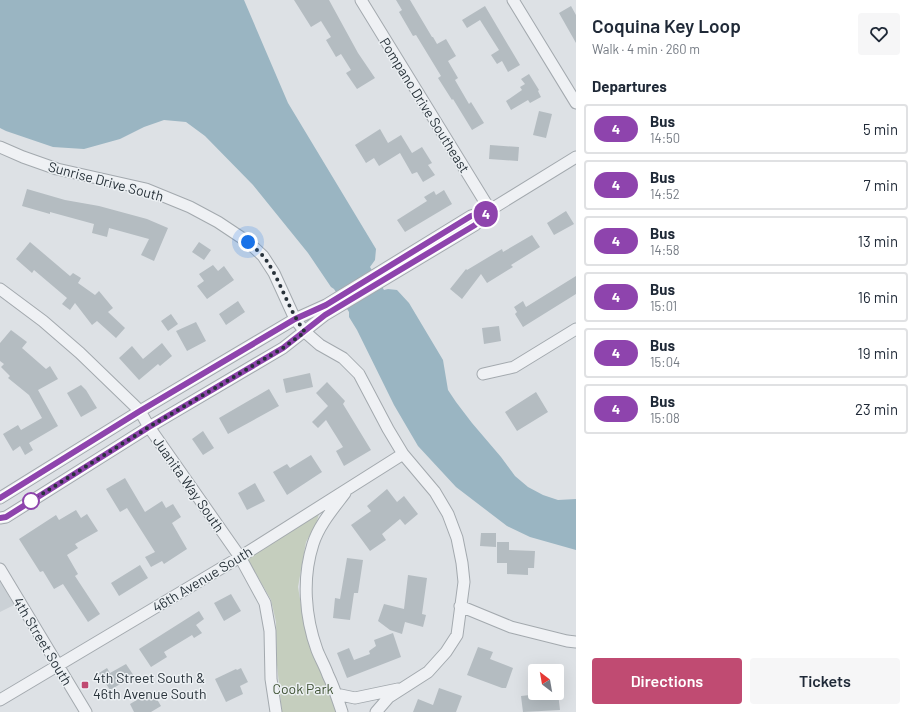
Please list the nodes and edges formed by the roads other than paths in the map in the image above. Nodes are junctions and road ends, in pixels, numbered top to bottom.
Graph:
1 (361, 0) edge
2 (513, 0) edge
3 (576, 103) edge
4 (0, 147) edge
5 (576, 156) edge
6 (490, 210) junction
7 (0, 289) edge
8 (341, 301) junction
9 (295, 319) junction
10 (576, 329) edge
11 (305, 332) junction
12 (484, 374) dead end
13 (140, 411) junction
14 (149, 427) junction
15 (403, 454) junction
16 (350, 486) junction
17 (0, 498) edge
18 (0, 518) edge
19 (240, 556) junction
20 (1, 571) edge
21 (460, 606) junction
22 (576, 642) edge
23 (58, 666) junction
24 (405, 687) junction
25 (336, 694) junction
26 (0, 700) edge
27 (86, 712) edge
28 (276, 712) edge
29 (342, 712) edge
30 (376, 712) edge

1 - 6 street, Pompano Drive Southeast
2 - 3 street
4 - 9 street, Sunrise Drive South
5 - 6 street
6 - 8 street
7 - 13 street, Juanita Way South
8 - 9 street
8 - 11 street
9 - 11 street, Sunrise Drive South
9 - 13 street
10 - 12 street
11 - 14 street
11 - 15 street, Sunrise Drive South
13 - 14 street, Juanita Way South
13 - 17 street
14 - 18 street
14 - 19 street, Juanita Way South
15 - 16 street, 46th Avenue South
15 - 21 street, Sunrise Drive South
16 - 19 street, 46th Avenue South
16 - 25 street
19 - 23 street, 46th Avenue South
19 - 28 street, Juanita Way South
20 - 23 street, 4th Street South
21 - 22 street
21 - 24 street, Sunrise Drive South
23 - 26 street, 46th Avenue South
23 - 27 street, 4th Street South
24 - 25 street
24 - 30 street, Sunrise Drive South
25 - 29 street

